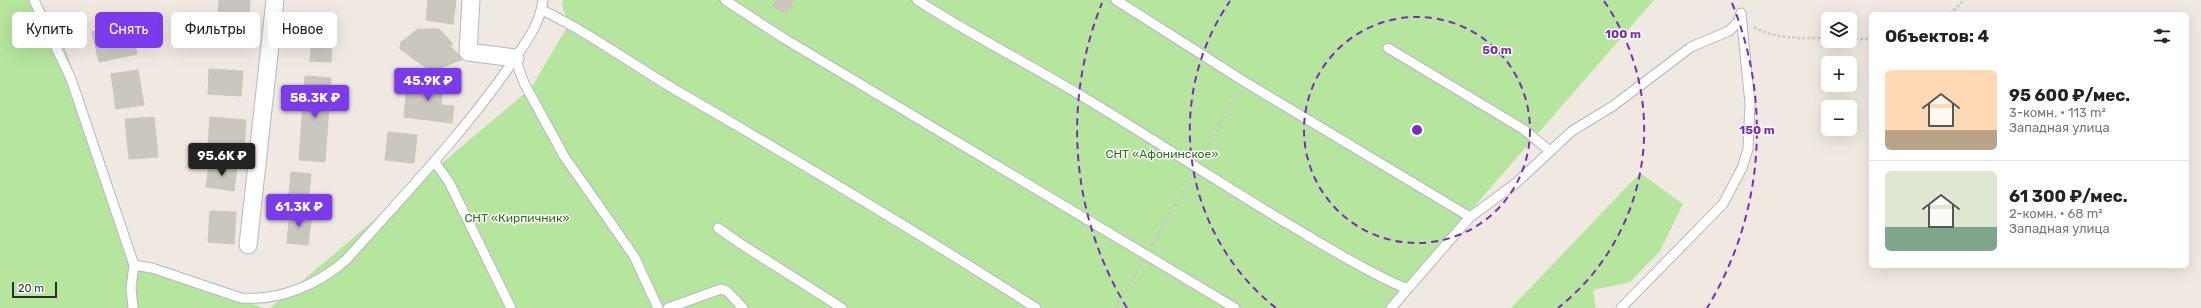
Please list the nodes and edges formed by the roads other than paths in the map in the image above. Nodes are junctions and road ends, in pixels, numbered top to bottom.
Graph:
1 (34, 0) edge
2 (275, 0) edge
3 (471, 0) edge
4 (543, 0) edge
5 (725, 0) edge
6 (917, 0) edge
7 (1116, 0) edge
8 (542, 10) junction
9 (1388, 48) dead end
10 (515, 58) junction
11 (1550, 151) junction
12 (434, 161) junction
13 (1470, 217) junction
14 (718, 228) dead end
15 (248, 245) dead end
16 (134, 265) junction
17 (1407, 289) junction
18 (133, 308) edge
19 (511, 308) edge
20 (658, 308) edge
21 (668, 308) edge
22 (743, 308) edge
23 (842, 308) edge
24 (1036, 308) edge
25 (1235, 308) edge
26 (1391, 308) edge
27 (1621, 308) edge

1 - 16 lane
2 - 15 street
3 - 10 street
4 - 8 lane
5 - 25 lane
6 - 17 lane
7 - 13 lane
8 - 10 lane
8 - 24 lane
9 - 11 lane
10 - 12 lane
10 - 20 lane
11 - 13 lane
11 - 27 lane
12 - 16 lane
12 - 19 lane
13 - 17 lane
14 - 23 lane
16 - 18 lane
17 - 26 lane
21 - 22 lane

